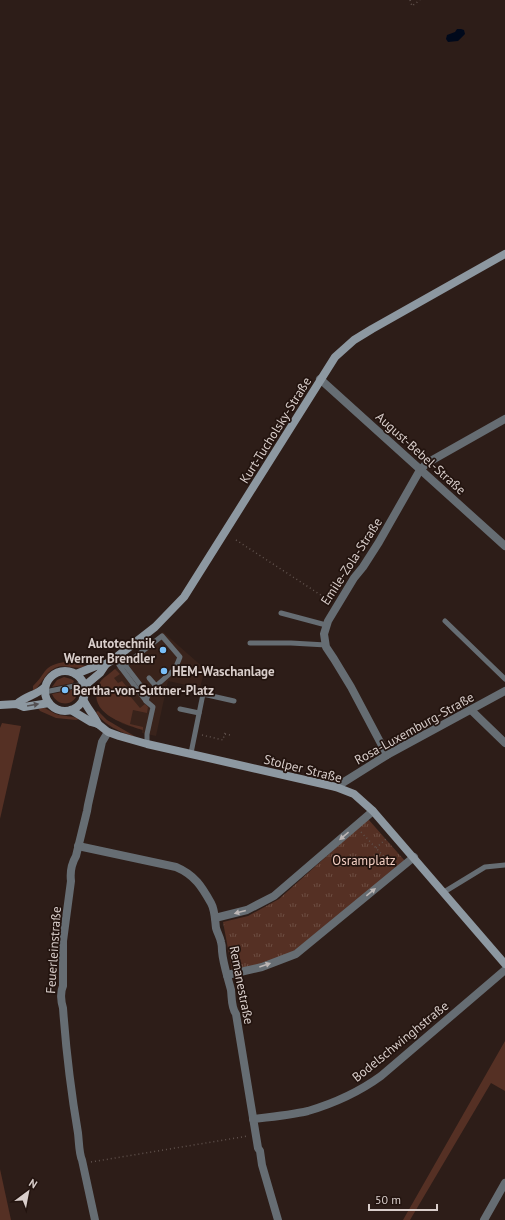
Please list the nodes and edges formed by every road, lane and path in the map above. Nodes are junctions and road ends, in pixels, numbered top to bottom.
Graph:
1 (410, 0) edge
2 (420, 0) edge
3 (505, 254) edge
4 (320, 379) junction
5 (505, 419) edge
6 (420, 470) junction
7 (236, 540) dead end
8 (505, 546) edge
9 (337, 606) junction
10 (282, 613) dead end
11 (445, 621) dead end
12 (326, 625) junction
13 (250, 643) dead end
14 (326, 645) junction
15 (106, 664) junction
16 (122, 666) junction
17 (76, 674) junction
18 (149, 678) dead end
19 (505, 679) edge
20 (84, 685) junction
21 (156, 686) junction
22 (45, 689) junction
23 (505, 691) edge
24 (148, 695) junction
25 (84, 699) junction
26 (146, 701) junction
27 (234, 701) dead end
28 (49, 703) junction
29 (17, 704) junction
30 (0, 705) edge
31 (180, 709) dead end
32 (71, 710) junction
33 (471, 710) junction
34 (199, 713) junction
35 (98, 724) junction
36 (108, 732) junction
37 (230, 733) dead end
38 (195, 734) junction
39 (505, 743) edge
40 (147, 744) junction
41 (191, 753) junction
42 (387, 755) junction
43 (336, 787) junction
44 (373, 810) junction
45 (355, 826) junction
46 (393, 833) junction
47 (78, 846) junction
48 (376, 848) junction
49 (414, 857) junction
50 (505, 865) edge
51 (397, 871) junction
52 (444, 892) junction
53 (215, 918) junction
54 (505, 964) edge
55 (505, 970) edge
56 (227, 975) junction
57 (253, 1119) junction
58 (255, 1134) junction
59 (82, 1163) junction
60 (505, 1183) edge
61 (95, 1220) edge
62 (278, 1220) edge
63 (484, 1220) edge

1 - 2 path
3 - 4 main road, Kurt-Tucholsky-Straße
4 - 6 street, August-Bebel-Straße
4 - 15 main road, Kurt-Tucholsky-Straße
5 - 6 street, Emile-Zola-Straße
6 - 8 street, August-Bebel-Straße
6 - 9 street, Emile-Zola-Straße
7 - 9 path
9 - 12 street, Emile-Zola-Straße
10 - 12 lane
11 - 19 lane
12 - 14 street, Emile-Zola-Straße
13 - 14 lane
14 - 42 street
15 - 17 main road, Kurt-Tucholsky-Straße
15 - 20 main road, Kurt-Tucholsky-Straße
16 - 21 lane
16 - 24 lane
16 - 26 lane
17 - 20 main road
17 - 22 main road
18 - 21 lane
20 - 22 lane
20 - 25 main road
21 - 24 lane
22 - 28 main road
22 - 29 main road
23 - 33 street, Rosa-Luxemburg-Straße
24 - 26 lane
25 - 32 main road
25 - 35 main road, Stolper Straße
26 - 40 lane
27 - 34 lane
29 -> 28 main road
28 - 32 main road
29 - 30 main road
31 - 34 lane
32 - 35 main road, Stolper Straße
33 - 39 street
33 - 42 street, Rosa-Luxemburg-Straße
34 - 38 lane
35 - 36 main road, Stolper Straße
36 - 40 main road, Stolper Straße
36 - 47 street, Feuerleinstraße
37 - 38 path
38 - 41 lane
40 - 41 main road, Stolper Straße
41 - 43 main road, Stolper Straße
42 - 43 street, Rosa-Luxemburg-Straße
43 - 44 main road, Stolper Straße
44 - 45 street
44 - 46 main road, Stolper Straße
45 - 48 path
45 -> 53 street
46 - 48 path
46 - 49 main road, Stolper Straße
47 - 53 street, Remanestraße
47 - 59 street, Feuerleinstraße
48 - 51 path
49 - 51 street
49 - 52 main road, Stolper Straße
50 - 52 lane
56 -> 51 street
52 - 54 main road, Stolper Straße
53 - 56 street, Remanestraße
55 - 57 street, Bodelschwinghstraße
56 - 57 street, Remanestraße
57 - 58 street, Remanestraße
58 - 59 path
58 - 62 street, Remanestraße
59 - 61 street, Feuerleinstraße
60 - 63 street

